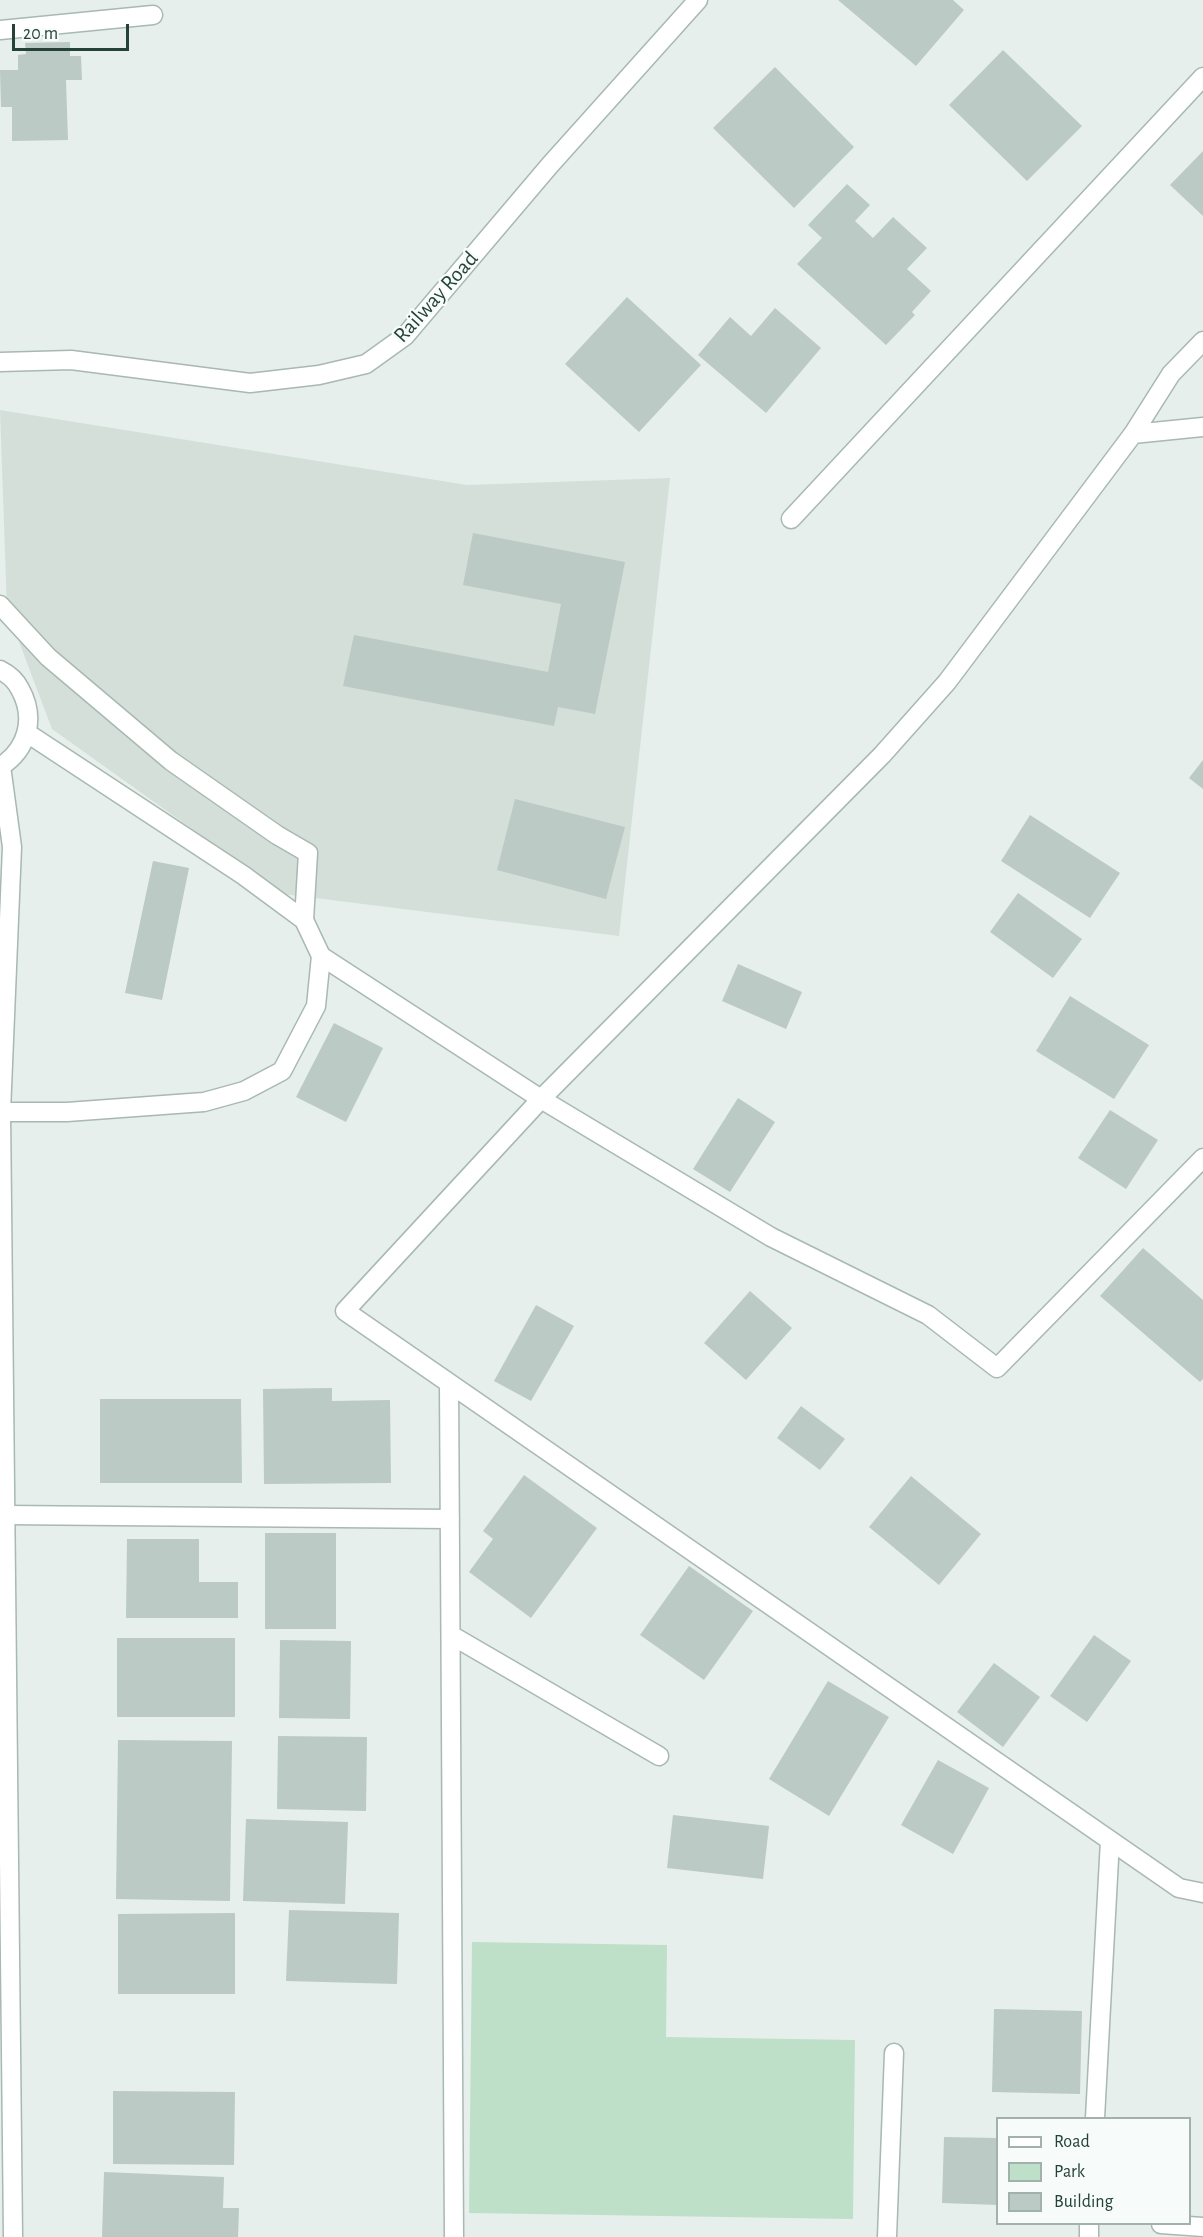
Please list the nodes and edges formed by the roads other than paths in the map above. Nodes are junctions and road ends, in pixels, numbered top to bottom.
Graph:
1 (698, 0) edge
2 (153, 15) dead end
3 (0, 30) edge
4 (1203, 77) edge
5 (1203, 341) edge
6 (0, 362) edge
7 (1203, 427) edge
8 (1133, 434) junction
9 (791, 519) dead end
10 (0, 605) edge
11 (0, 670) edge
12 (27, 733) junction
13 (1, 766) edge
14 (304, 920) junction
15 (321, 956) junction
16 (541, 1099) junction
17 (1, 1112) edge
18 (1203, 1158) edge
19 (449, 1383) junction
20 (5, 1515) junction
21 (450, 1520) junction
22 (451, 1635) junction
23 (659, 1756) dead end
24 (1110, 1840) junction
25 (1203, 1893) edge
26 (894, 2053) dead end
27 (1095, 2117) edge
28 (1182, 2225) edge
29 (1203, 2227) edge
30 (13, 2237) edge
31 (454, 2237) edge
32 (886, 2237) edge

1 - 6 street, Railway Road
2 - 3 street
4 - 9 street
5 - 8 street
7 - 8 street
8 - 16 street
10 - 14 street
11 - 12 street
12 - 13 street
12 - 14 street
13 - 17 street
14 - 15 street
15 - 16 street
15 - 17 street
16 - 18 street
16 - 19 street
17 - 20 street
19 - 21 street
19 - 24 street
20 - 21 street
20 - 30 street
21 - 22 street
22 - 23 street
22 - 31 street
24 - 25 street
24 - 27 street
26 - 32 street
28 - 29 street

